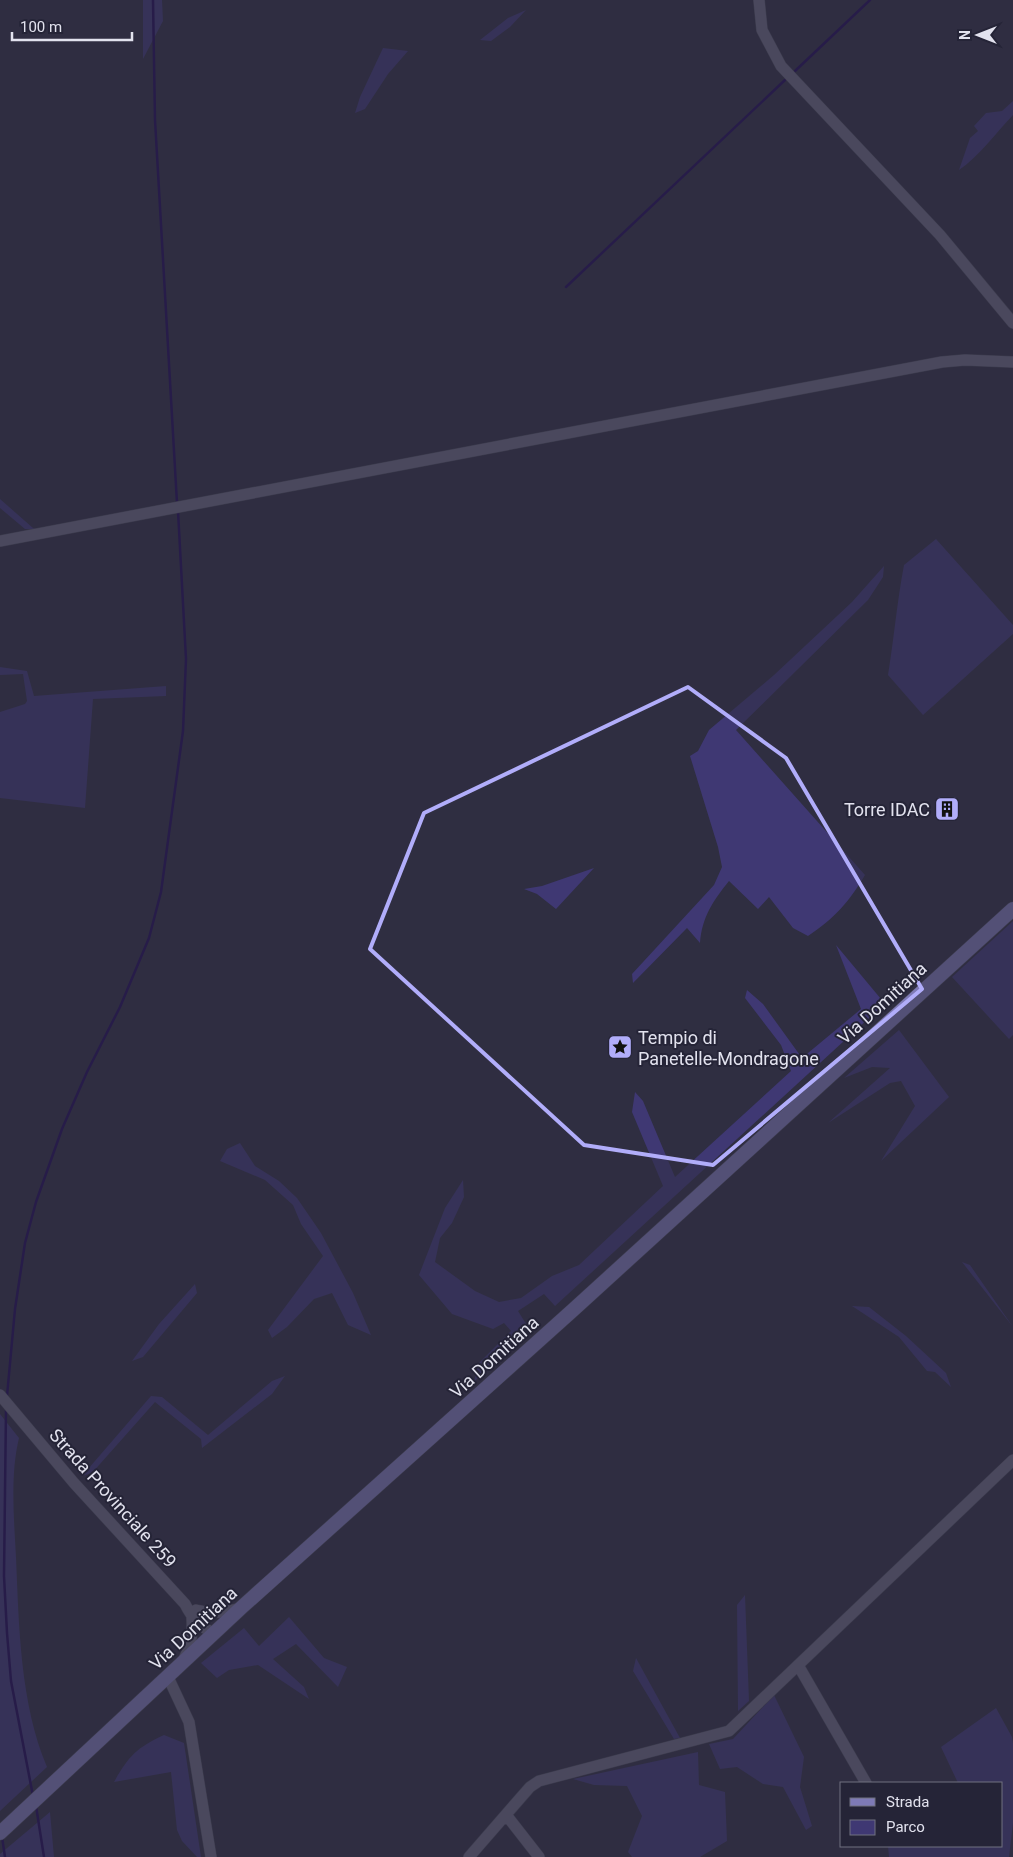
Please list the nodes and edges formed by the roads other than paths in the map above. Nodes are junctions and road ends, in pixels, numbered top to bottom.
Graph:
1 (759, 0) edge
2 (1013, 323) edge
3 (1013, 362) edge
4 (0, 541) edge
5 (1013, 909) edge
6 (0, 1395) edge
7 (1013, 1460) edge
8 (242, 1607) junction
9 (194, 1614) junction
10 (215, 1634) junction
11 (181, 1665) junction
12 (798, 1666) junction
13 (168, 1677) junction
14 (865, 1782) edge
15 (507, 1816) junction
16 (0, 1833) edge
17 (210, 1857) edge
18 (469, 1857) edge
19 (539, 1857) edge

1 - 2 street
3 - 4 street
5 - 8 main road, Via Domitiana
6 - 9 street, Strada Provinciale 259
7 - 12 street
8 - 9 street
8 - 10 main road, Via Domitiana
9 - 10 street, Strada Provinciale 259
9 - 11 street, Strada Provinciale 259
10 - 11 main road, Via Domitiana
11 - 13 main road, Via Domitiana
12 - 14 street
12 - 15 street
13 - 16 main road, Via Domitiana
13 - 17 street
15 - 18 street
15 - 19 street

